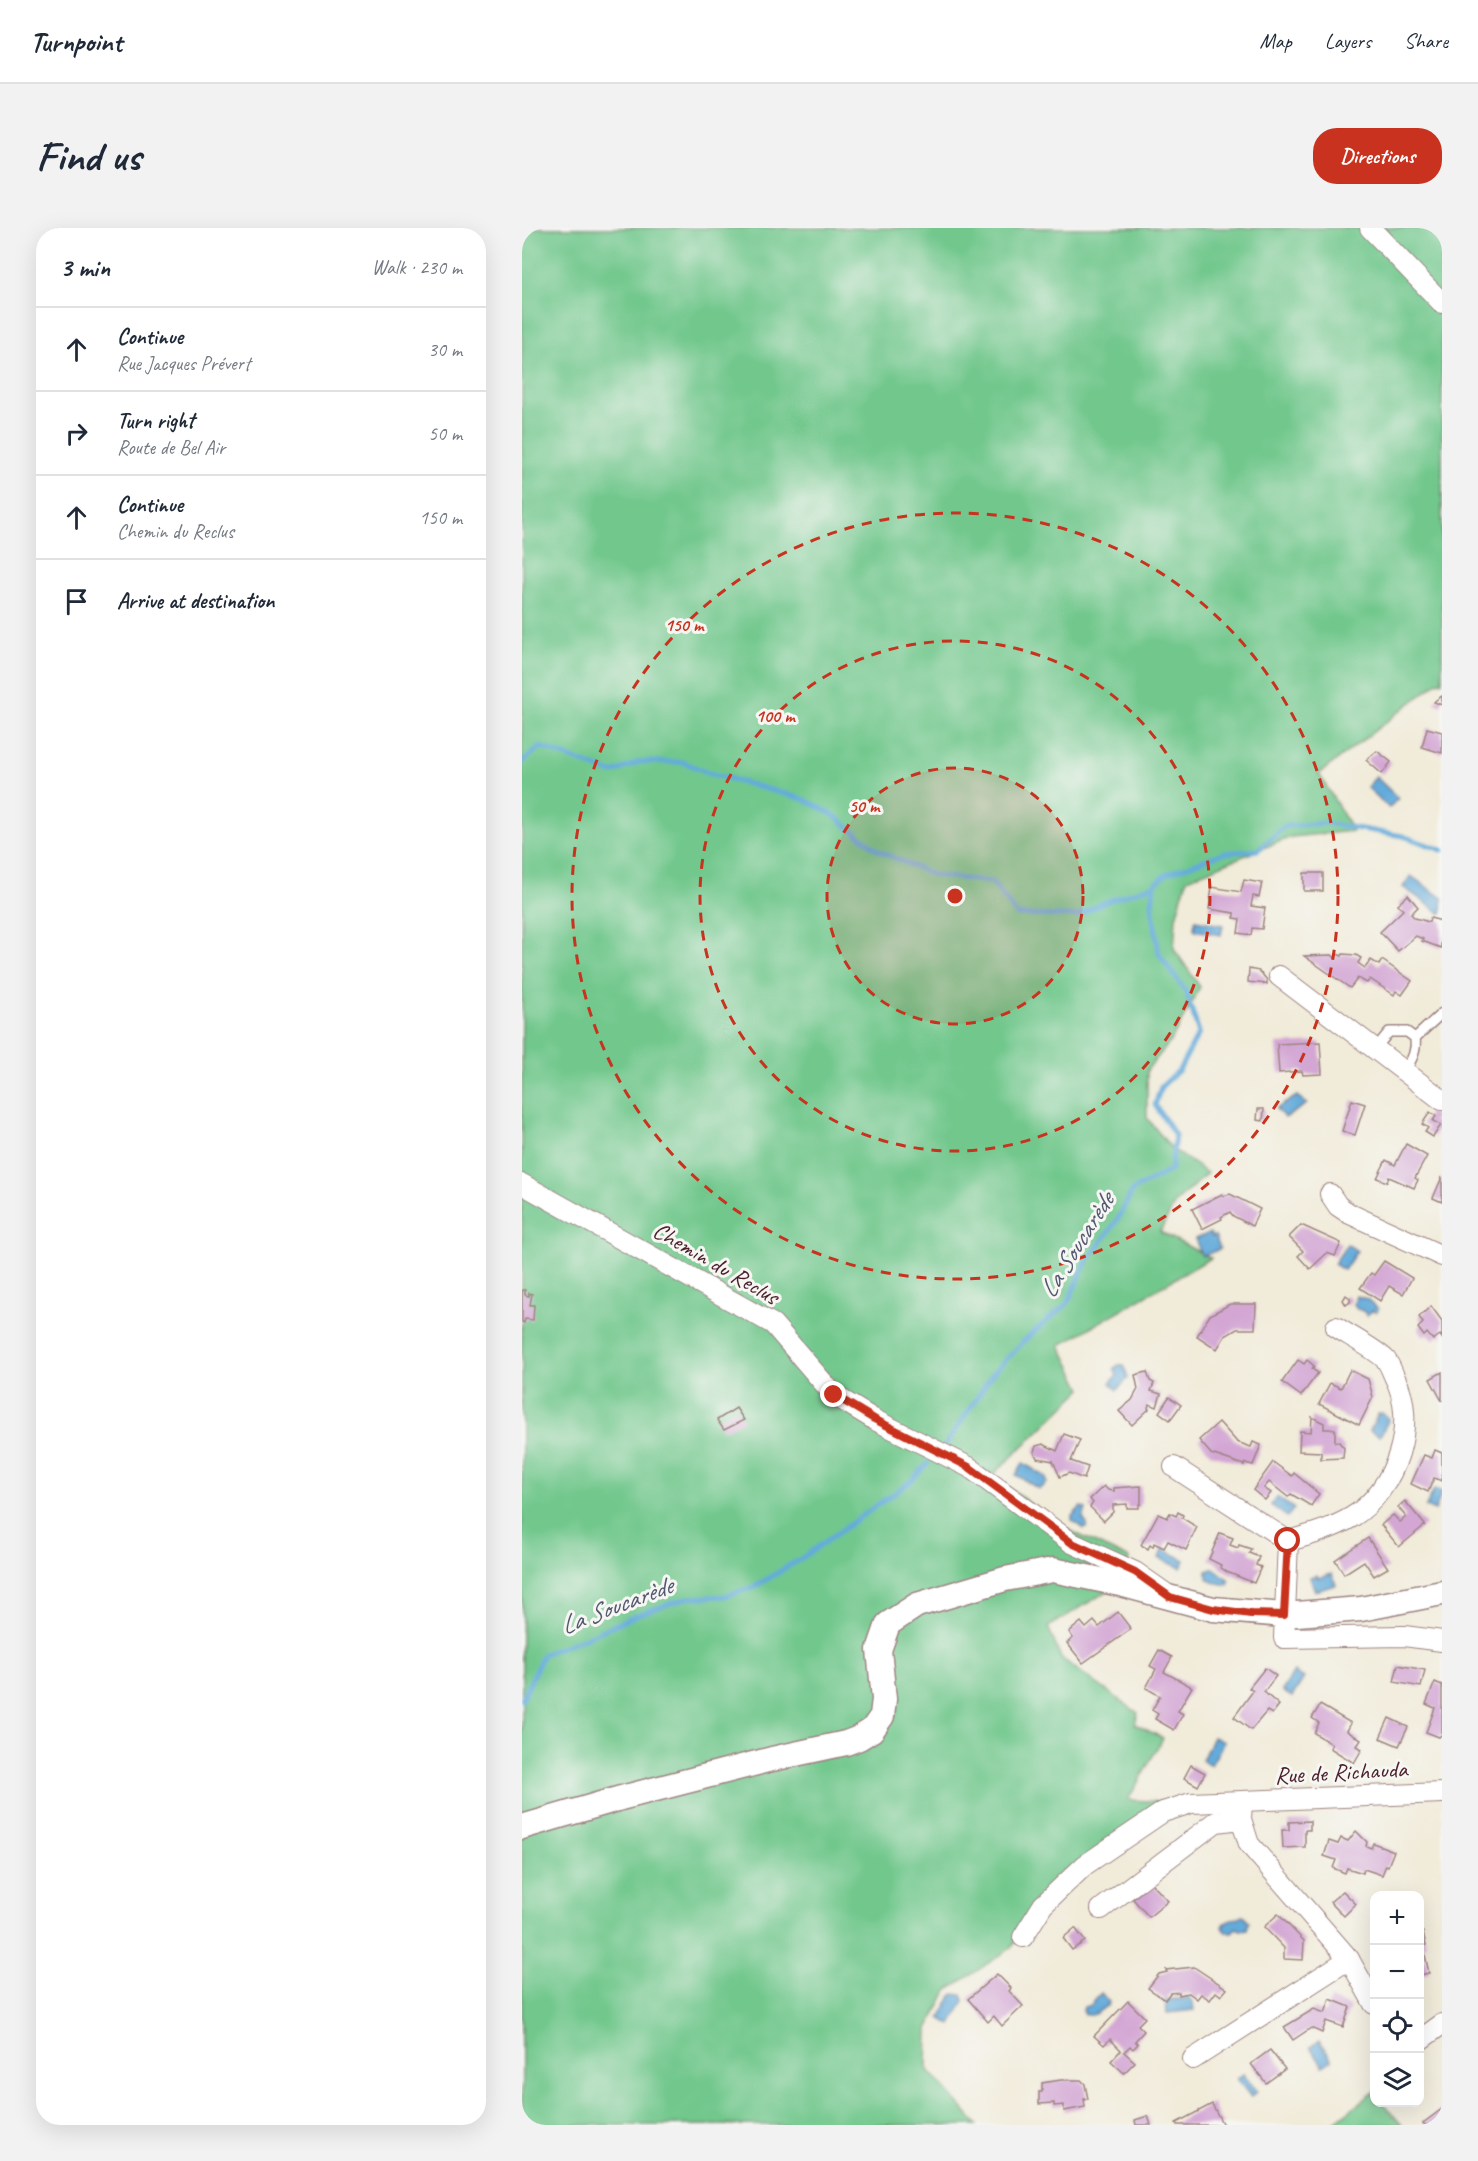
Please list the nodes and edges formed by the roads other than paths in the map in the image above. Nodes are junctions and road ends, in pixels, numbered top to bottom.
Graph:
1 (1370, 228) edge
2 (1442, 303) edge
3 (1279, 976) dead end
4 (1442, 1013) edge
5 (1415, 1038) junction
6 (1375, 1049) junction
7 (1405, 1072) junction
8 (1442, 1100) edge
9 (522, 1184) edge
10 (1330, 1194) dead end
11 (1442, 1256) edge
12 (1336, 1327) dead end
13 (1173, 1467) dead end
14 (1288, 1541) junction
15 (1442, 1593) edge
16 (1170, 1597) junction
17 (1284, 1615) junction
18 (1442, 1641) edge
19 (1442, 1793) edge
20 (1241, 1811) junction
21 (522, 1827) edge
22 (1101, 1909) dead end
23 (1023, 1937) dead end
24 (1349, 1959) junction
25 (1371, 1999) edge
26 (1442, 2024) edge
27 (1424, 2037) edge
28 (1193, 2059) dead end

1 - 2 street
3 - 6 street
4 - 5 lane
5 - 6 lane
5 - 7 lane
6 - 7 street
7 - 8 street
9 - 16 street, Chemin du Reclus
10 - 11 street
12 - 14 street
13 - 14 street
14 - 17 street
15 - 17 street
16 - 17 street
16 - 21 street
17 - 18 street
19 - 20 street, Rue de Richauda
20 - 22 street
20 - 23 street, Rue de Richauda
20 - 24 street
24 - 25 street
24 - 28 street
26 - 27 street

